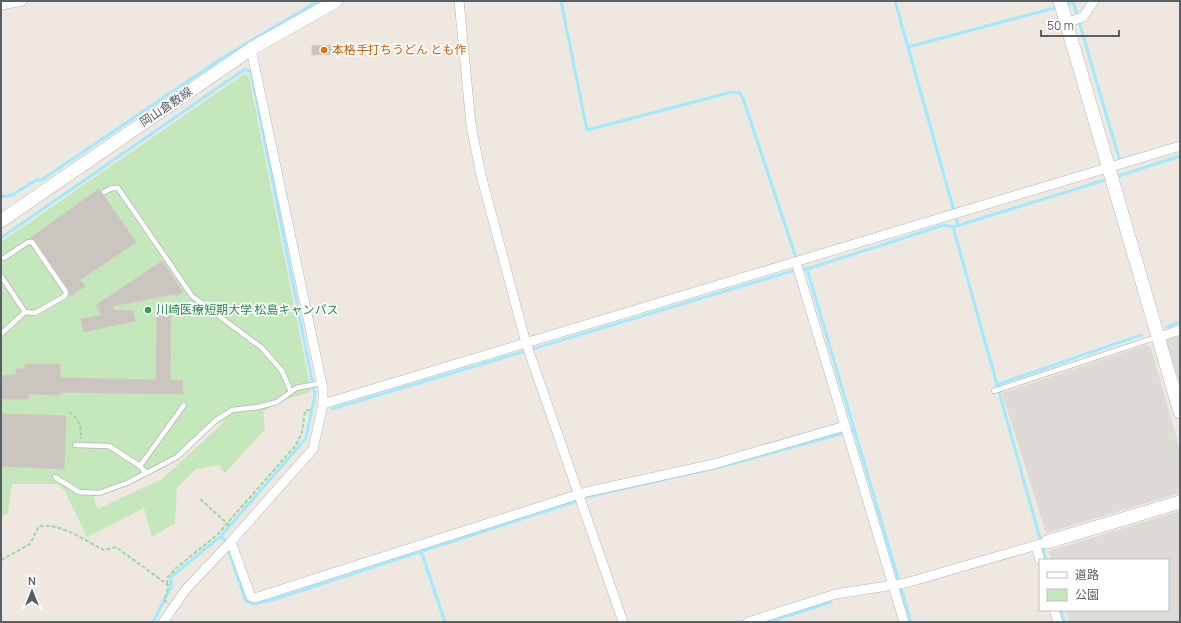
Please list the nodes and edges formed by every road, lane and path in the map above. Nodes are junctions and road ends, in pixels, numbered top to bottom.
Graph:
1 (22, 1) edge
2 (336, 1) edge
3 (459, 1) edge
4 (1094, 1) edge
5 (1, 5) edge
6 (1069, 15) edge
7 (251, 49) junction
8 (1180, 146) edge
9 (1110, 174) junction
10 (104, 192) dead end
11 (1, 220) edge
12 (2, 257) edge
13 (798, 267) junction
14 (1, 276) edge
15 (25, 312) junction
16 (1180, 330) edge
17 (1, 334) edge
18 (1159, 337) junction
19 (528, 348) junction
20 (316, 384) junction
21 (994, 391) dead end
22 (291, 392) junction
23 (323, 404) junction
24 (184, 405) dead end
25 (307, 410) dead end
26 (69, 412) dead end
27 (1180, 412) edge
28 (846, 430) junction
29 (75, 445) dead end
30 (81, 445) junction
31 (140, 466) junction
32 (146, 473) junction
33 (55, 477) dead end
34 (580, 498) junction
35 (200, 499) dead end
36 (1180, 502) edge
37 (228, 524) junction
38 (1041, 544) junction
39 (228, 545) junction
40 (1040, 559) edge
41 (1, 560) edge
42 (167, 584) junction
43 (898, 584) junction
44 (164, 600) dead end
45 (1054, 611) edge
46 (163, 622) edge
47 (623, 622) edge
48 (748, 622) edge
49 (904, 622) edge
50 (1058, 622) edge

1 - 5 street
2 - 7 street, 岡山倉敷線
3 - 19 street
4 - 6 street
6 - 9 street
7 - 11 street, 岡山倉敷線
7 - 20 street
8 - 9 street
9 - 13 street
9 - 18 street
10 - 22 lane
12 - 15 lane
13 - 19 street
13 - 28 street
14 - 15 lane
15 - 17 lane
16 - 18 street
18 - 21 lane
18 - 27 street
19 - 23 street
19 - 34 street
20 - 22 lane
20 - 23 street
22 - 32 lane
23 - 39 street
24 - 31 lane
25 - 37 path
26 - 30 path
28 - 34 street
28 - 43 street
29 - 30 lane
30 - 31 lane
31 - 32 lane
32 - 33 lane
34 - 39 street
34 - 47 street
35 - 37 path
36 - 38 street
37 - 42 path
38 - 40 street
38 - 43 street
39 - 46 street
41 - 42 path
42 - 44 path
43 - 48 street
43 - 49 street
45 - 50 street

